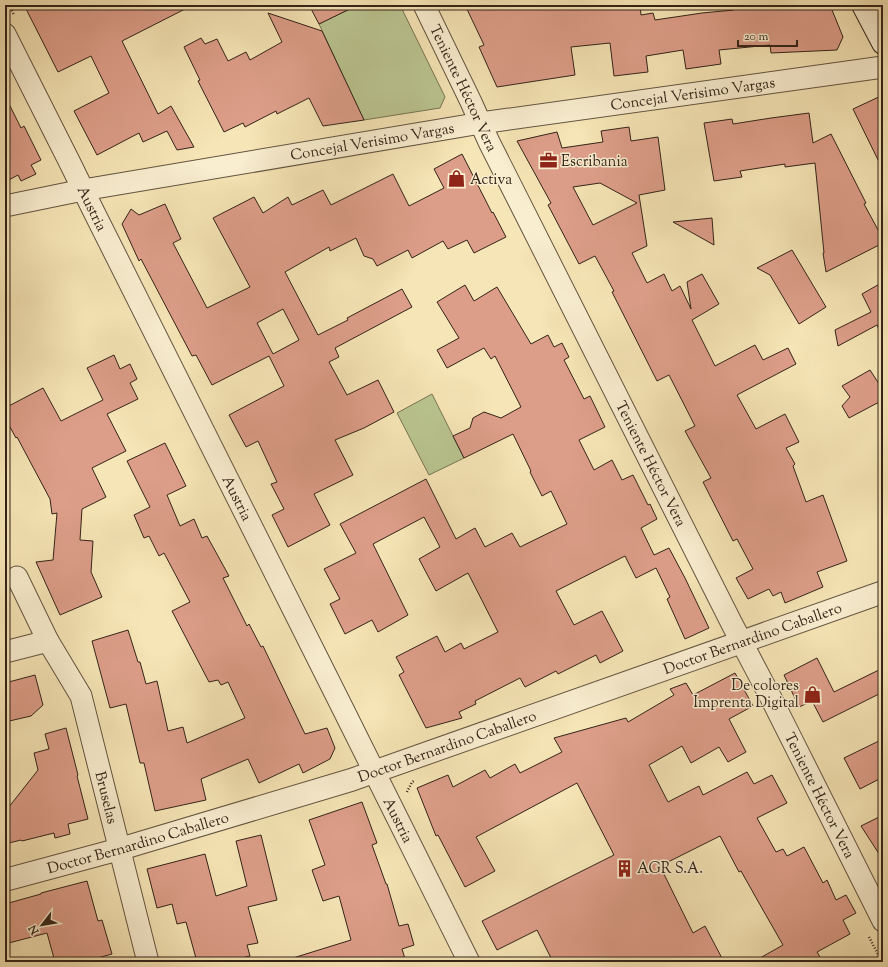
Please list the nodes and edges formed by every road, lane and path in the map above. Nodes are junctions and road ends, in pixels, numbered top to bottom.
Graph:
1 (9, 5) edge
2 (424, 5) edge
3 (863, 5) edge
4 (10, 27) edge
5 (883, 43) edge
6 (883, 67) edge
7 (481, 123) junction
8 (84, 190) junction
9 (5, 206) edge
10 (17, 577) dead end
11 (883, 592) edge
12 (48, 641) junction
13 (742, 642) junction
14 (5, 652) edge
15 (375, 772) junction
16 (419, 780) dead end
17 (407, 792) dead end
18 (120, 849) junction
19 (5, 880) edge
20 (875, 927) edge
21 (148, 962) edge
22 (469, 962) edge
23 (882, 962) edge

1 - 4 path
2 - 7 street, Teniente Héctor Vera
3 - 5 street
4 - 8 street, Austria
6 - 7 street, Concejal Verisimo Vargas
7 - 8 street, Concejal Verisimo Vargas
7 - 13 street, Teniente Héctor Vera
8 - 9 street, Concejal Verisimo Vargas
8 - 15 street, Austria
10 - 12 street, Bruselas
11 - 13 street, Doctor Bernardino Caballero
12 - 14 street
12 - 18 street, Bruselas
13 - 15 street, Doctor Bernardino Caballero
13 - 20 street, Teniente Héctor Vera
15 - 18 street, Doctor Bernardino Caballero
15 - 22 street, Austria
16 - 17 path
18 - 19 street, Doctor Bernardino Caballero
18 - 21 street, Bruselas
20 - 23 path

